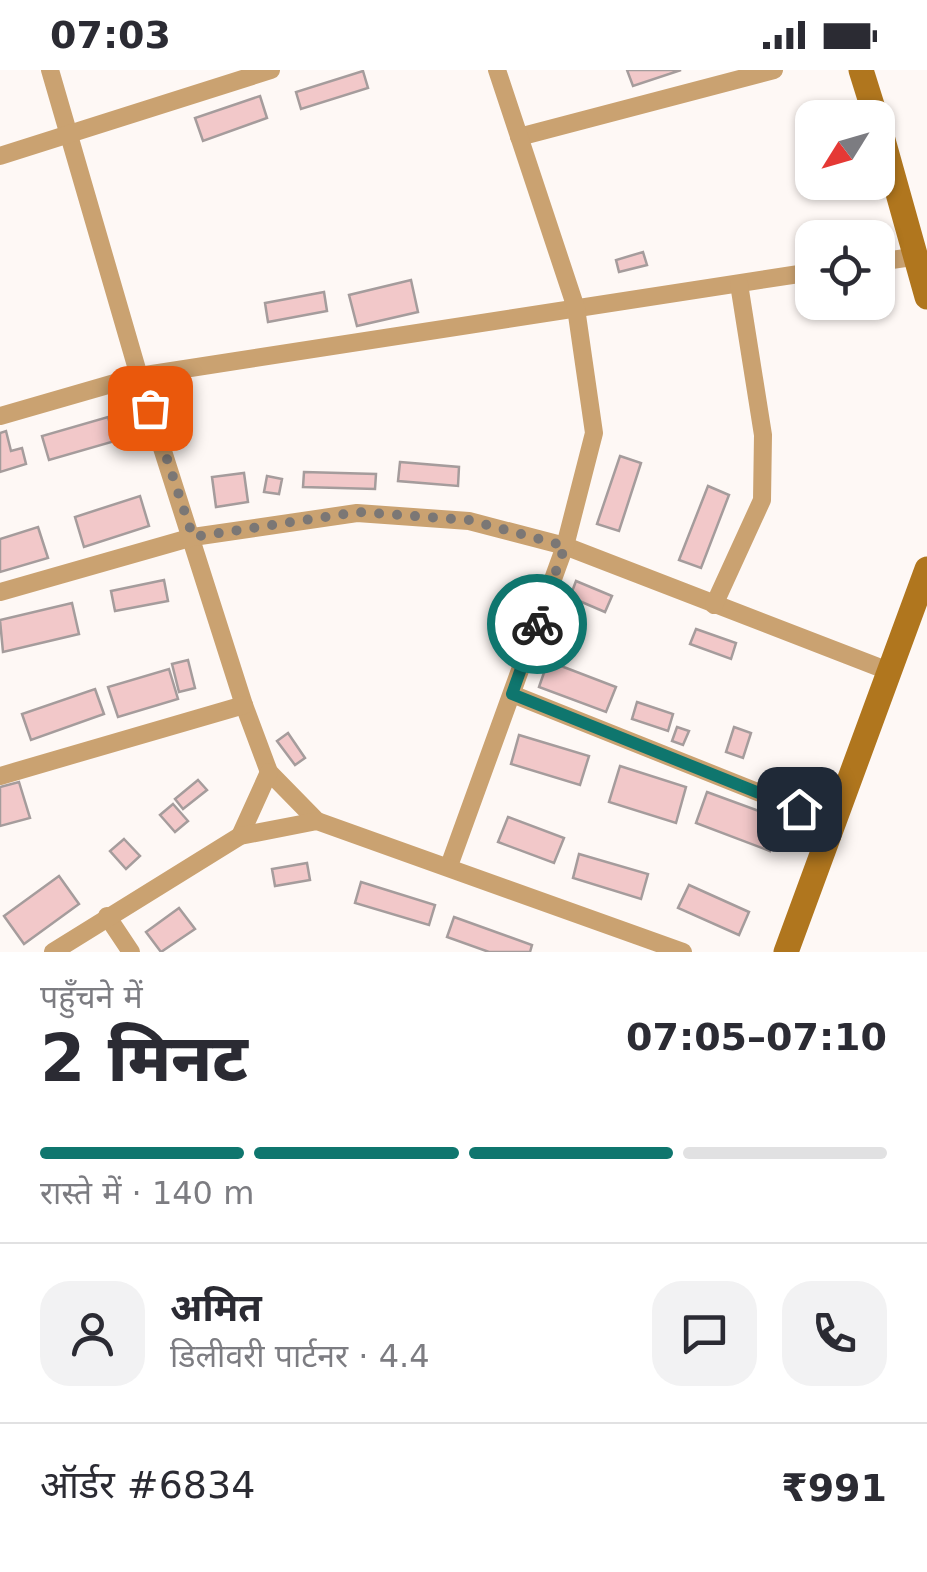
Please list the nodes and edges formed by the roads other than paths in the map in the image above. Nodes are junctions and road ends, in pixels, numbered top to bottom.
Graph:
1 (50, 70) edge
2 (271, 70) edge
3 (496, 70) edge
4 (774, 70) edge
5 (862, 70) edge
6 (871, 100) edge
7 (71, 136) junction
8 (519, 137) junction
9 (0, 156) edge
10 (895, 178) edge
11 (919, 256) junction
12 (895, 260) edge
13 (795, 275) edge
14 (739, 284) junction
15 (927, 297) edge
16 (576, 308) junction
17 (139, 376) junction
18 (0, 416) edge
19 (193, 537) junction
20 (565, 546) junction
21 (927, 568) edge
22 (0, 592) edge
23 (714, 606) junction
24 (891, 672) junction
25 (512, 694) junction
26 (244, 706) junction
27 (269, 772) junction
28 (0, 776) edge
29 (316, 821) junction
30 (835, 824) junction
31 (240, 836) junction
32 (448, 866) junction
33 (106, 916) junction
34 (53, 952) edge
35 (130, 952) edge
36 (682, 952) edge
37 (786, 952) edge

1 - 7 street
2 - 7 street
3 - 8 street
4 - 8 street
5 - 6 street
7 - 9 street
7 - 17 street
8 - 16 street
10 - 11 street
11 - 12 street
11 - 15 street
13 - 14 street
14 - 16 street
14 - 23 street
16 - 17 street
16 - 20 street
17 - 18 street
17 - 19 street
19 - 20 street
19 - 22 street
19 - 26 street
20 - 23 street
20 - 25 street
21 - 24 street
23 - 24 street
24 - 30 street
25 - 30 street
25 - 32 street
26 - 27 street
26 - 28 street
27 - 29 street
27 - 31 street
29 - 31 street
29 - 32 street
30 - 37 street
31 - 33 street
32 - 36 street
33 - 34 street
33 - 35 street

